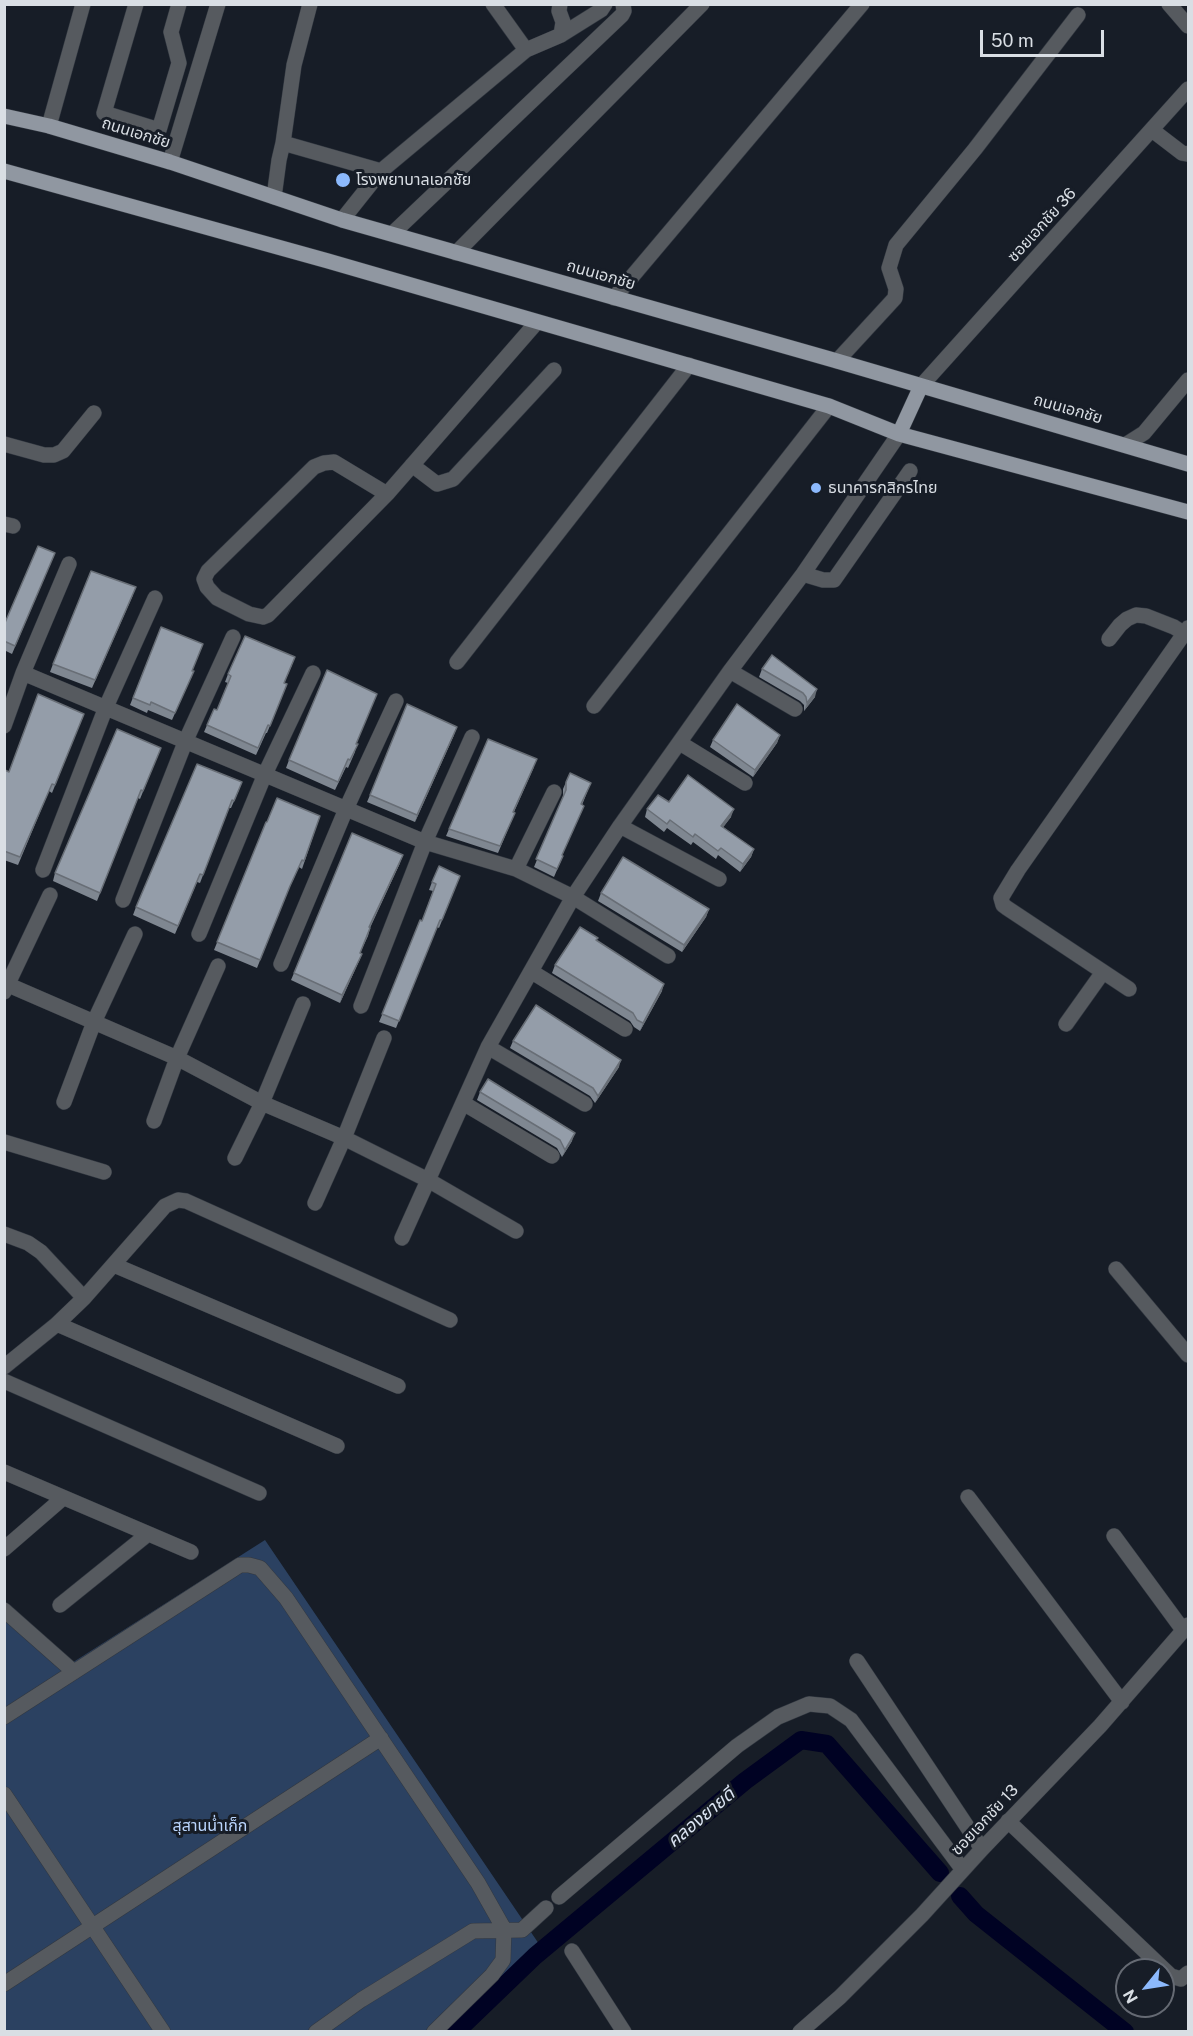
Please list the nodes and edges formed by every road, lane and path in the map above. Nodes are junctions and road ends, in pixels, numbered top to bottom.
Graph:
1 (82, 4) edge
2 (136, 4) edge
3 (179, 4) edge
4 (218, 4) edge
5 (310, 4) edge
6 (493, 4) edge
7 (605, 4) edge
8 (623, 4) edge
9 (702, 4) edge
10 (862, 4) edge
11 (1169, 4) edge
12 (559, 7) edge
13 (1078, 15) dead end
14 (1188, 26) edge
15 (561, 35) junction
16 (526, 50) junction
17 (1188, 89) edge
18 (4, 116) edge
19 (49, 126) junction
20 (1152, 130) junction
21 (283, 143) junction
22 (1188, 154) edge
23 (170, 162) junction
24 (4, 171) edge
25 (381, 171) junction
26 (274, 197) junction
27 (342, 220) junction
28 (393, 233) junction
29 (456, 253) junction
30 (615, 298) junction
31 (537, 322) junction
32 (837, 361) junction
33 (689, 365) junction
34 (554, 370) dead end
35 (1188, 380) edge
36 (921, 386) junction
37 (829, 406) junction
38 (94, 413) dead end
39 (899, 434) junction
40 (4, 444) edge
41 (1125, 445) junction
42 (1188, 464) edge
43 (412, 465) junction
44 (910, 471) dead end
45 (387, 494) junction
46 (1188, 512) edge
47 (69, 564) dead end
48 (803, 574) junction
49 (155, 598) dead end
50 (1187, 631) edge
51 (233, 637) dead end
52 (1109, 639) dead end
53 (457, 662) dead end
54 (730, 671) junction
55 (23, 673) junction
56 (313, 673) dead end
57 (396, 701) dead end
58 (594, 706) dead end
59 (106, 707) junction
60 (795, 709) dead end
61 (4, 726) edge
62 (472, 737) dead end
63 (186, 740) junction
64 (680, 743) junction
65 (265, 774) junction
66 (745, 783) dead end
67 (554, 792) dead end
68 (346, 808) junction
69 (620, 826) junction
70 (425, 842) junction
71 (516, 869) junction
72 (43, 870) dead end
73 (719, 879) dead end
74 (50, 895) dead end
75 (573, 897) junction
76 (123, 900) dead end
77 (199, 933) dead end
78 (135, 934) dead end
79 (668, 956) dead end
80 (281, 964) dead end
81 (218, 966) dead end
82 (531, 972) junction
83 (1103, 972) junction
84 (6, 986) edge
85 (1129, 990) dead end
86 (303, 1004) dead end
87 (362, 1006) dead end
88 (94, 1022) junction
89 (1066, 1024) dead end
90 (625, 1029) dead end
91 (384, 1038) dead end
92 (488, 1047) junction
93 (177, 1058) junction
94 (64, 1102) dead end
95 (262, 1103) junction
96 (463, 1103) junction
97 (585, 1104) dead end
98 (153, 1122) dead end
99 (344, 1138) junction
100 (4, 1142) edge
101 (552, 1156) dead end
102 (236, 1158) dead end
103 (104, 1172) dead end
104 (428, 1180) junction
105 (315, 1203) dead end
106 (516, 1231) dead end
107 (4, 1234) edge
108 (402, 1238) dead end
109 (114, 1265) junction
110 (1116, 1269) dead end
111 (84, 1298) junction
112 (450, 1320) dead end
113 (57, 1324) junction
114 (1188, 1355) edge
115 (4, 1367) edge
116 (4, 1381) edge
117 (398, 1386) dead end
118 (338, 1446) dead end
119 (4, 1472) edge
120 (259, 1493) dead end
121 (968, 1497) dead end
122 (63, 1498) junction
123 (148, 1534) junction
124 (1114, 1536) dead end
125 (4, 1549) edge
126 (191, 1552) dead end
127 (60, 1605) dead end
128 (4, 1610) edge
129 (1186, 1627) edge
130 (857, 1661) dead end
131 (74, 1672) junction
132 (1122, 1702) junction
133 (4, 1717) edge
134 (381, 1738) junction
135 (4, 1794) edge
136 (1008, 1821) junction
137 (982, 1849) junction
138 (963, 1870) junction
139 (559, 1897) dead end
140 (546, 1908) dead end
141 (94, 1927) junction
142 (504, 1929) junction
143 (572, 1951) dead end
144 (1188, 1973) edge
145 (4, 1984) edge
146 (163, 2031) edge
147 (316, 2031) edge
148 (434, 2031) edge
149 (624, 2031) edge
150 (800, 2031) edge

1 - 19 street
2 - 3 street
4 - 23 street
5 - 21 street
6 - 16 street
7 - 15 street
8 - 28 street
9 - 29 street
10 - 30 street
11 - 14 street
12 - 15 street
13 - 32 street
15 - 16 street
16 - 25 street
17 - 20 street, ซอยเอกชัย 36
18 - 19 main road, ถนนเอกชัย
19 - 23 main road, ถนนเอกชัย
20 - 22 street
20 - 36 street, ซอยเอกชัย 36
21 - 25 street
21 - 26 street
23 - 26 main road, ถนนเอกชัย
24 - 31 main road
25 - 27 street
26 - 27 main road, ถนนเอกชัย
27 - 28 main road, ถนนเอกชัย
28 - 29 main road, ถนนเอกชัย
29 - 30 main road, ถนนเอกชัย
30 - 32 main road, ถนนเอกชัย
31 - 33 main road
31 - 43 street
32 - 36 main road, ถนนเอกชัย
33 - 37 main road
33 - 53 street
34 - 43 street
35 - 41 street
36 - 39 main road
36 - 41 main road, ถนนเอกชัย
37 - 39 main road
37 - 58 street
38 - 40 street
39 - 46 main road
39 - 48 street
41 - 42 main road, ถนนเอกชัย
43 - 45 street
44 - 48 street
45 - 45 street
47 - 55 street
48 - 54 street
49 - 59 street
50 - 52 street
50 - 83 street
51 - 63 street
54 - 60 street
54 - 64 street
55 - 59 street
55 - 61 street
56 - 65 street
57 - 68 street
59 - 63 street
59 - 72 street
62 - 70 street
63 - 65 street
63 - 76 street
64 - 66 street
64 - 69 street
65 - 68 street
65 - 77 street
67 - 71 street
68 - 70 street
68 - 80 street
69 - 73 street
69 - 75 street
70 - 71 street
70 - 87 street
71 - 75 street
74 - 84 street
75 - 79 street
75 - 82 street
78 - 88 street
81 - 93 street
82 - 90 street
82 - 92 street
83 - 85 street
83 - 89 street
84 - 88 street
86 - 95 street
88 - 93 street
88 - 94 street
91 - 99 street
92 - 96 street
92 - 97 street
93 - 95 street
93 - 98 street
95 - 99 street
95 - 102 street
96 - 101 street
96 - 104 street
99 - 104 street
99 - 105 street
100 - 103 street
104 - 106 street
104 - 108 street
107 - 111 street
109 - 111 street
109 - 112 street
109 - 117 street
110 - 114 street
111 - 113 street
113 - 115 street
113 - 118 street
116 - 120 street
119 - 122 street
121 - 132 street
122 - 123 street
122 - 125 street
123 - 126 street
123 - 127 street
124 - 129 street
128 - 131 street
129 - 132 street, ซอยเอกชัย 13
130 - 137 street
131 - 133 street
131 - 134 street
132 - 136 street, ซอยเอกชัย 13
134 - 141 street
134 - 142 street
135 - 141 street
136 - 137 street, ซอยเอกชัย 13
136 - 144 street
137 - 138 street, ซอยเอกชัย 13
138 - 139 street
138 - 150 street, ซอยเอกชัย 13
140 - 142 street
141 - 145 street
141 - 146 street
142 - 147 street
142 - 148 street
143 - 149 street

